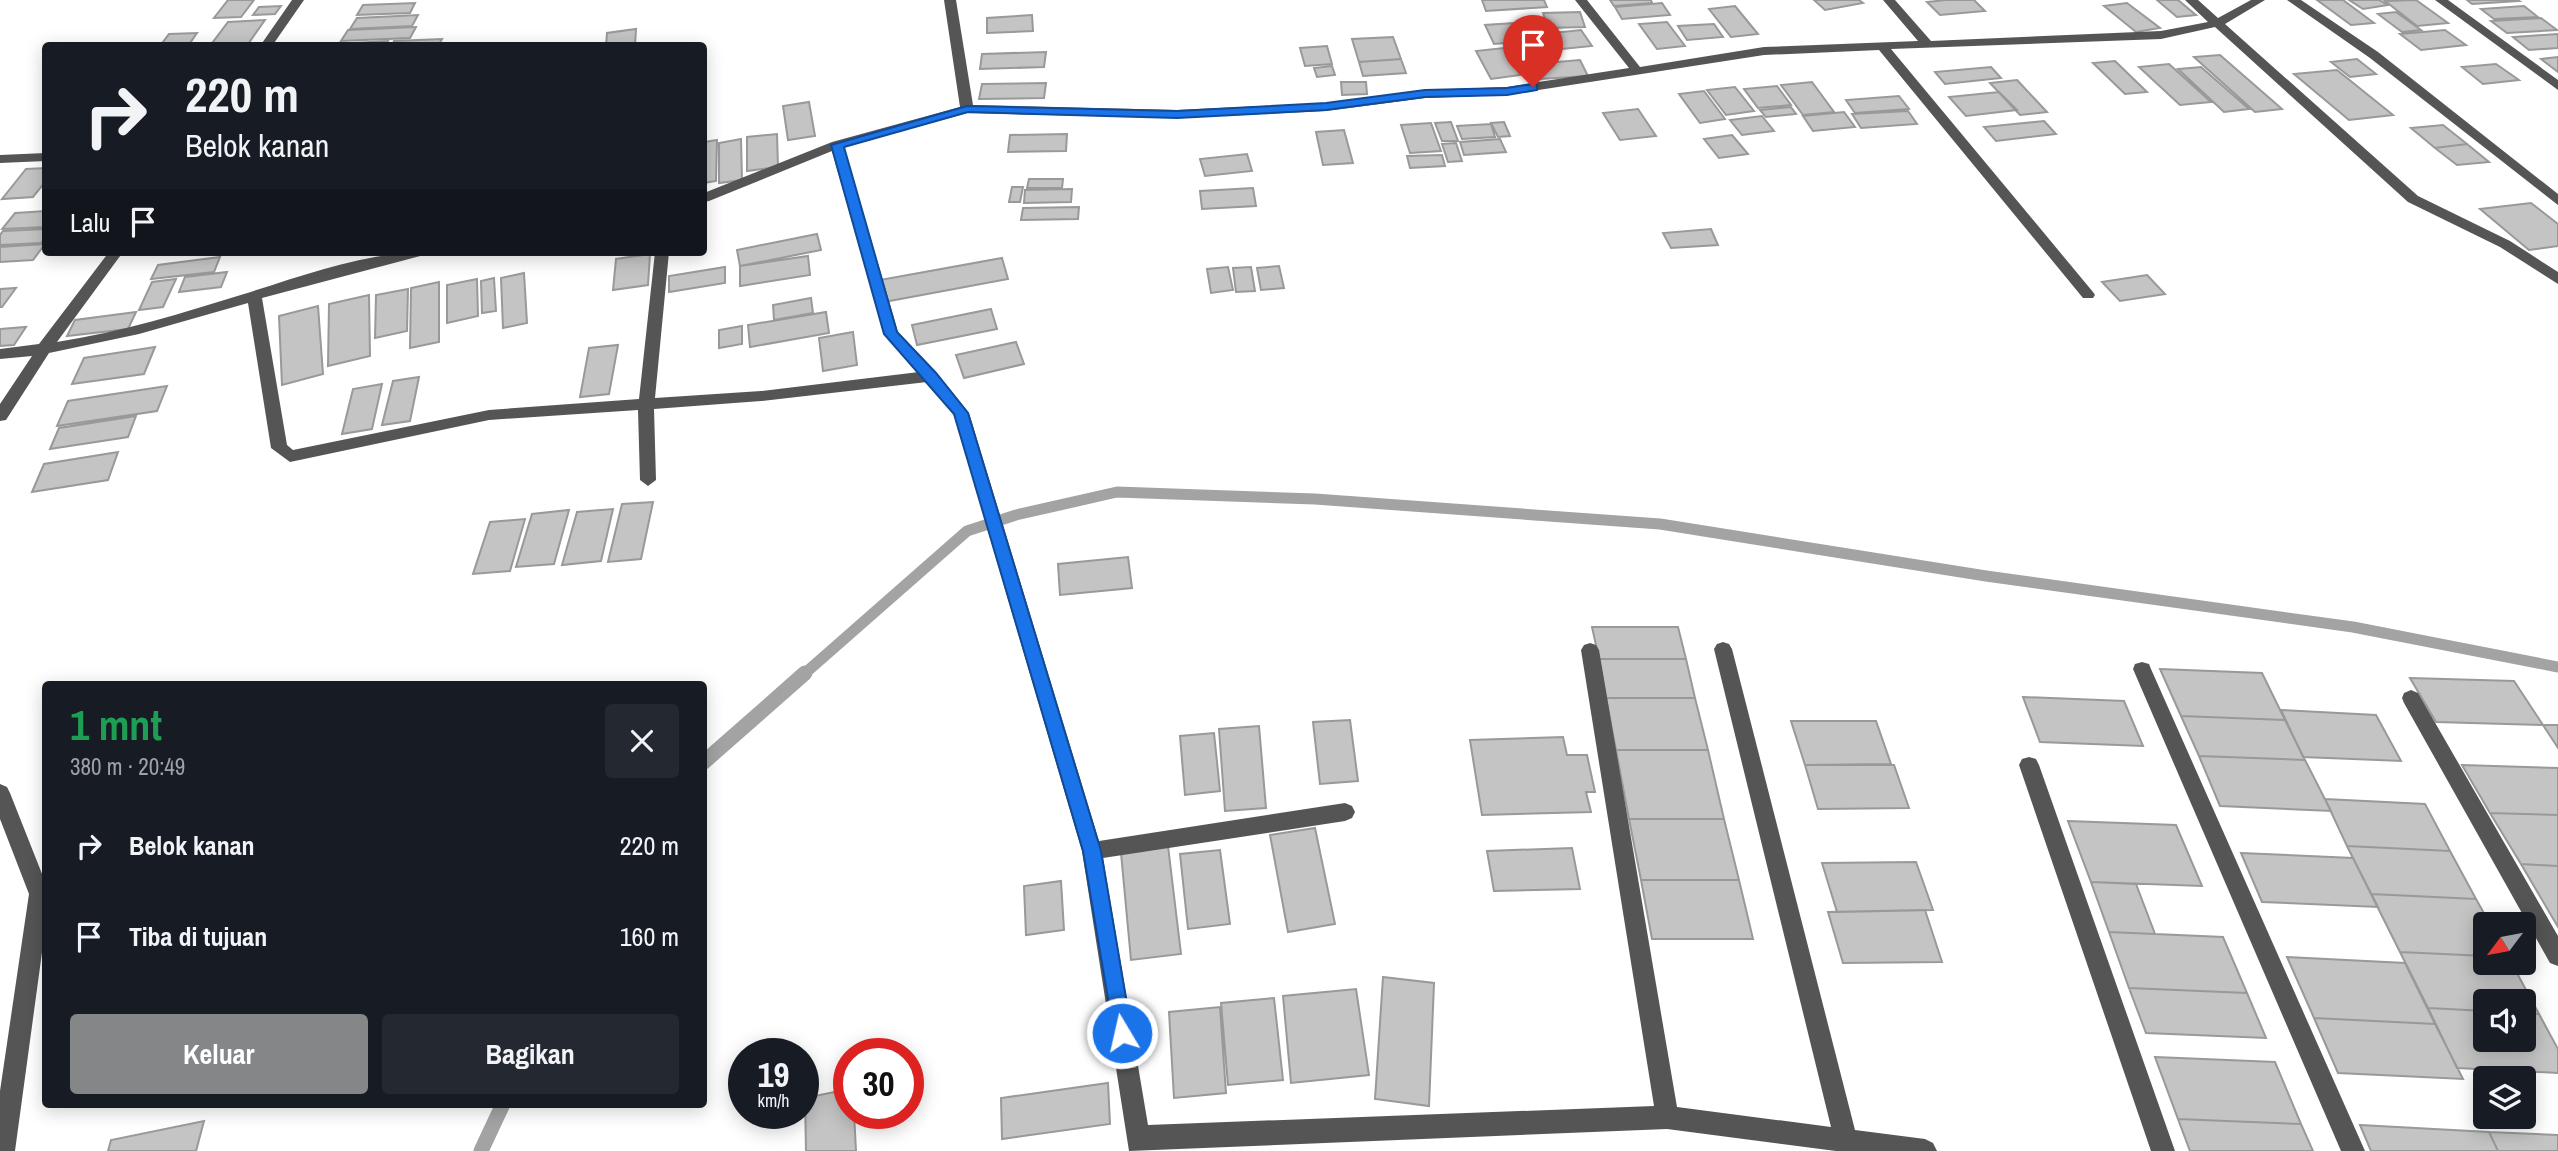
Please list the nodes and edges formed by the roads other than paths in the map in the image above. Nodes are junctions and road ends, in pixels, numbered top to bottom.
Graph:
1 (298, 0) edge
2 (950, 0) edge
3 (1581, 0) edge
4 (1889, 0) edge
5 (2191, 0) edge
6 (2259, 0) edge
7 (2293, 0) edge
8 (2441, 0) edge
9 (2219, 23) junction
10 (269, 42) edge
11 (1928, 45) junction
12 (1882, 46) junction
13 (1637, 71) junction
14 (2558, 86) edge
15 (967, 109) junction
16 (837, 145) junction
17 (42, 157) edge
18 (0, 159) edge
19 (707, 197) edge
20 (2558, 201) edge
21 (113, 256) edge
22 (404, 256) edge
23 (662, 256) edge
24 (2558, 279) edge
25 (2088, 295) dead end
26 (254, 297) junction
27 (43, 350) junction
28 (0, 354) edge
29 (931, 376) junction
30 (646, 405) junction
31 (0, 416) edge
32 (649, 480) dead end
33 (1723, 649) dead end
34 (1590, 650) dead end
35 (2142, 669) dead end
36 (2411, 698) dead end
37 (2029, 765) dead end
38 (0, 793) edge
39 (1345, 812) dead end
40 (1092, 851) junction
41 (2558, 956) edge
42 (1667, 1117) junction
43 (1846, 1139) junction
44 (1140, 1144) edge
45 (4, 1151) edge
46 (1925, 1151) edge
47 (2163, 1151) edge
48 (2353, 1151) edge

1 - 10 street
2 - 15 street
3 - 13 street
4 - 11 street
5 - 9 street
6 - 9 street
7 - 20 street
8 - 14 street
9 - 11 street
9 - 24 street
11 - 12 street
12 - 13 street
12 - 25 street
13 - 15 street
15 - 16 street
16 - 19 street
16 - 29 street
17 - 18 street
21 - 27 street
22 - 26 street
23 - 30 street
26 - 27 street
26 - 30 street
27 - 28 street
27 - 31 street
29 - 30 street
29 - 40 street
30 - 32 street
33 - 43 street
34 - 42 street
35 - 48 street
36 - 41 street
37 - 47 street
38 - 45 street
39 - 40 street
40 - 44 street
42 - 43 street
42 - 44 street
43 - 46 street

